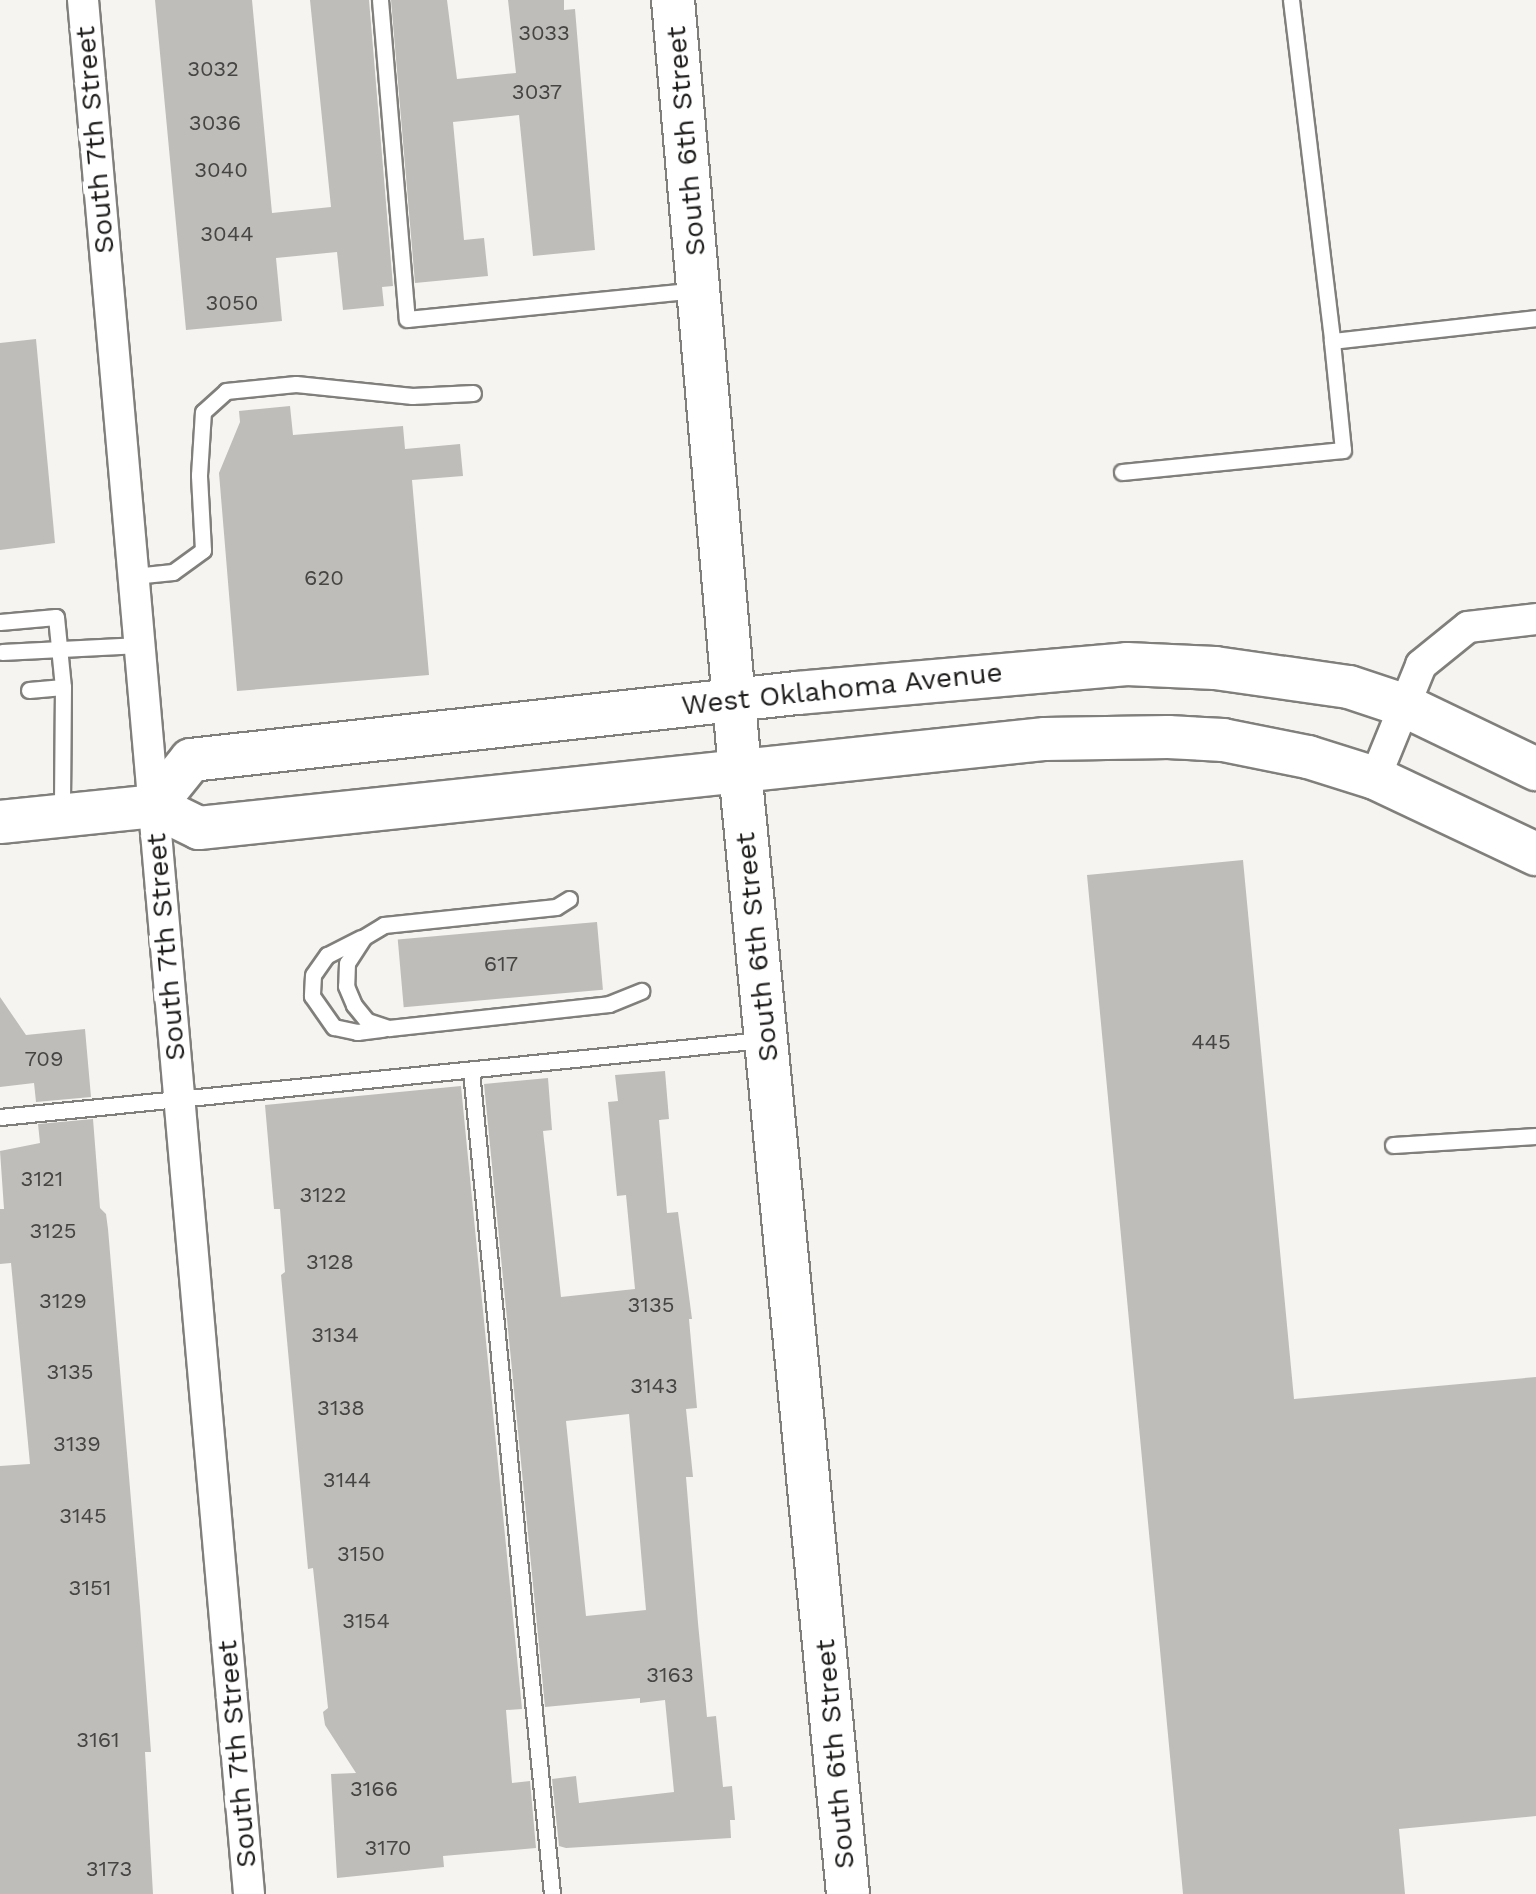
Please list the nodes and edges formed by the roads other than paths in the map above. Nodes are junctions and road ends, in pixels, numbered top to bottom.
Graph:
1 (83, 0) edge
2 (380, 0) edge
3 (673, 0) edge
4 (1291, 0) edge
5 (699, 290) junction
6 (1536, 318) edge
7 (1332, 342) junction
8 (473, 393) dead end
9 (1122, 472) dead end
10 (134, 576) junction
11 (1536, 619) edge
12 (0, 622) edge
13 (140, 645) junction
14 (59, 649) junction
15 (2, 652) edge
16 (63, 687) junction
17 (29, 690) dead end
18 (734, 700) junction
19 (1403, 705) junction
20 (740, 770) junction
21 (1536, 770) edge
22 (1376, 778) junction
23 (154, 806) junction
24 (62, 816) junction
25 (0, 822) edge
26 (1536, 854) edge
27 (568, 899) dead end
28 (364, 937) junction
29 (642, 991) dead end
30 (389, 1028) junction
31 (766, 1040) junction
32 (471, 1070) junction
33 (180, 1098) junction
34 (0, 1117) edge
35 (1536, 1136) edge
36 (1393, 1145) dead end
37 (250, 1894) edge
38 (552, 1894) edge
39 (848, 1894) edge

1 - 10 street, South 7th Street
2 - 5 lane
3 - 5 main road, South 6th Street
4 - 7 lane
5 - 18 main road, South 6th Street
6 - 7 lane
7 - 9 lane
8 - 10 lane
10 - 13 street, South 7th Street
11 - 19 street
12 - 14 lane
13 - 14 lane
13 - 23 street, South 7th Street
14 - 15 lane
14 - 16 lane
16 - 17 lane
16 - 24 lane
18 - 19 main road, West Oklahoma Avenue
18 - 20 main road, South 6th Street
18 - 23 main road, West Oklahoma Avenue
19 - 21 main road, West Oklahoma Avenue
19 - 22 street
20 - 22 main road
20 - 23 main road
20 - 31 main road, South 6th Street
22 - 26 main road
23 - 24 main road
23 - 33 street, South 7th Street
24 - 25 main road
27 - 28 lane
28 - 30 lane
28 - 30 lane
29 - 30 lane
31 - 32 lane
31 - 39 main road, South 6th Street
32 - 33 lane
32 - 38 lane
33 - 34 lane
33 - 37 street, South 7th Street
35 - 36 lane

